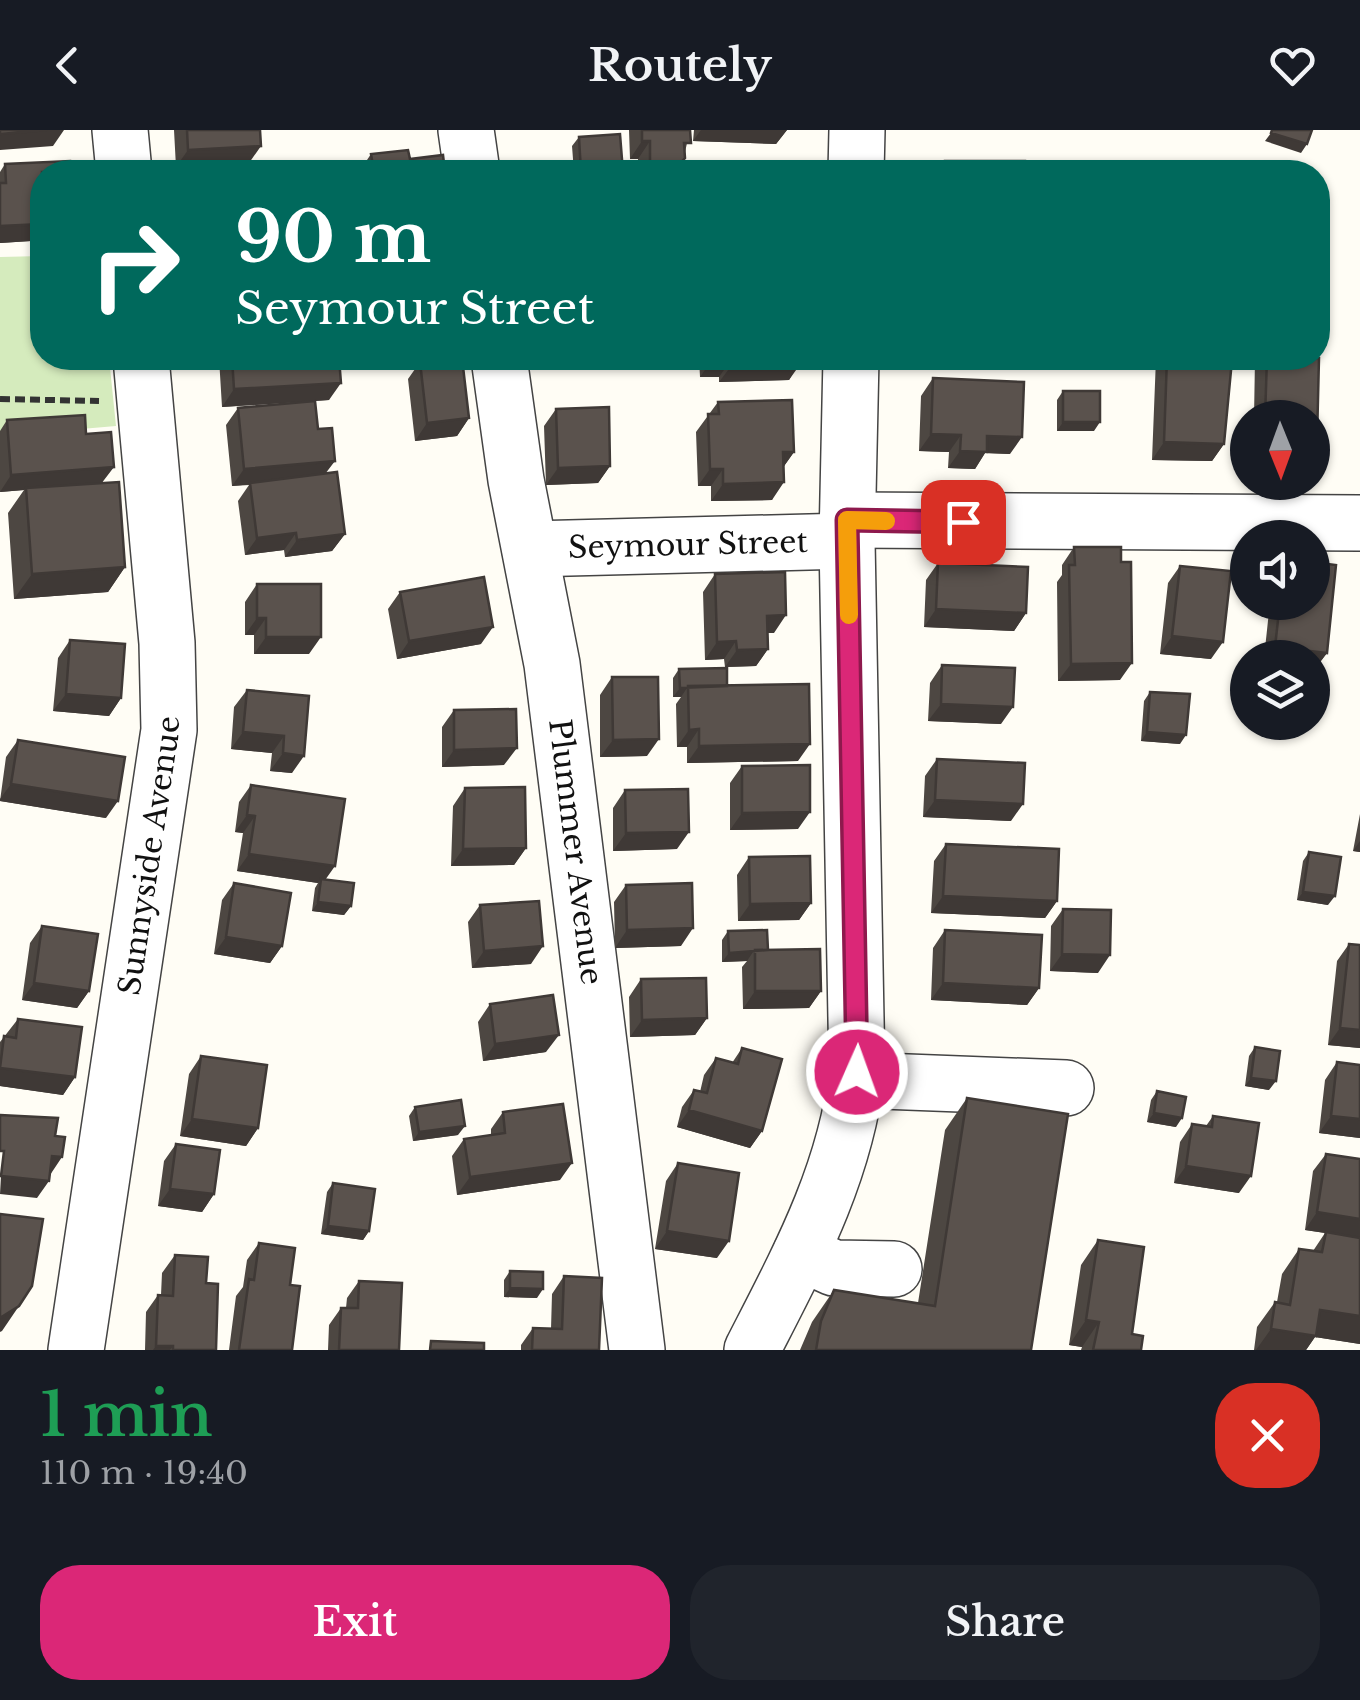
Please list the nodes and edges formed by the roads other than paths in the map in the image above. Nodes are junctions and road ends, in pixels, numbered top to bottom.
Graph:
1 (120, 130) edge
2 (466, 130) edge
3 (857, 130) edge
4 (123, 160) edge
5 (470, 160) edge
6 (856, 160) edge
7 (501, 370) edge
8 (851, 370) edge
9 (143, 378) edge
10 (1360, 523) edge
11 (847, 530) junction
12 (530, 549) junction
13 (856, 1080) junction
14 (1066, 1088) dead end
15 (802, 1253) junction
16 (894, 1270) dead end
17 (76, 1350) edge
18 (637, 1350) edge
19 (752, 1350) edge

1 - 4 street
2 - 5 street
3 - 6 street
7 - 12 street, Plummer Avenue
8 - 11 street
9 - 17 street, Sunnyside Avenue
10 - 11 street, Seymour Street
11 - 12 street, Seymour Street
11 - 13 street
12 - 18 street, Plummer Avenue
13 - 14 street
13 - 15 street
15 - 16 street
15 - 19 street

